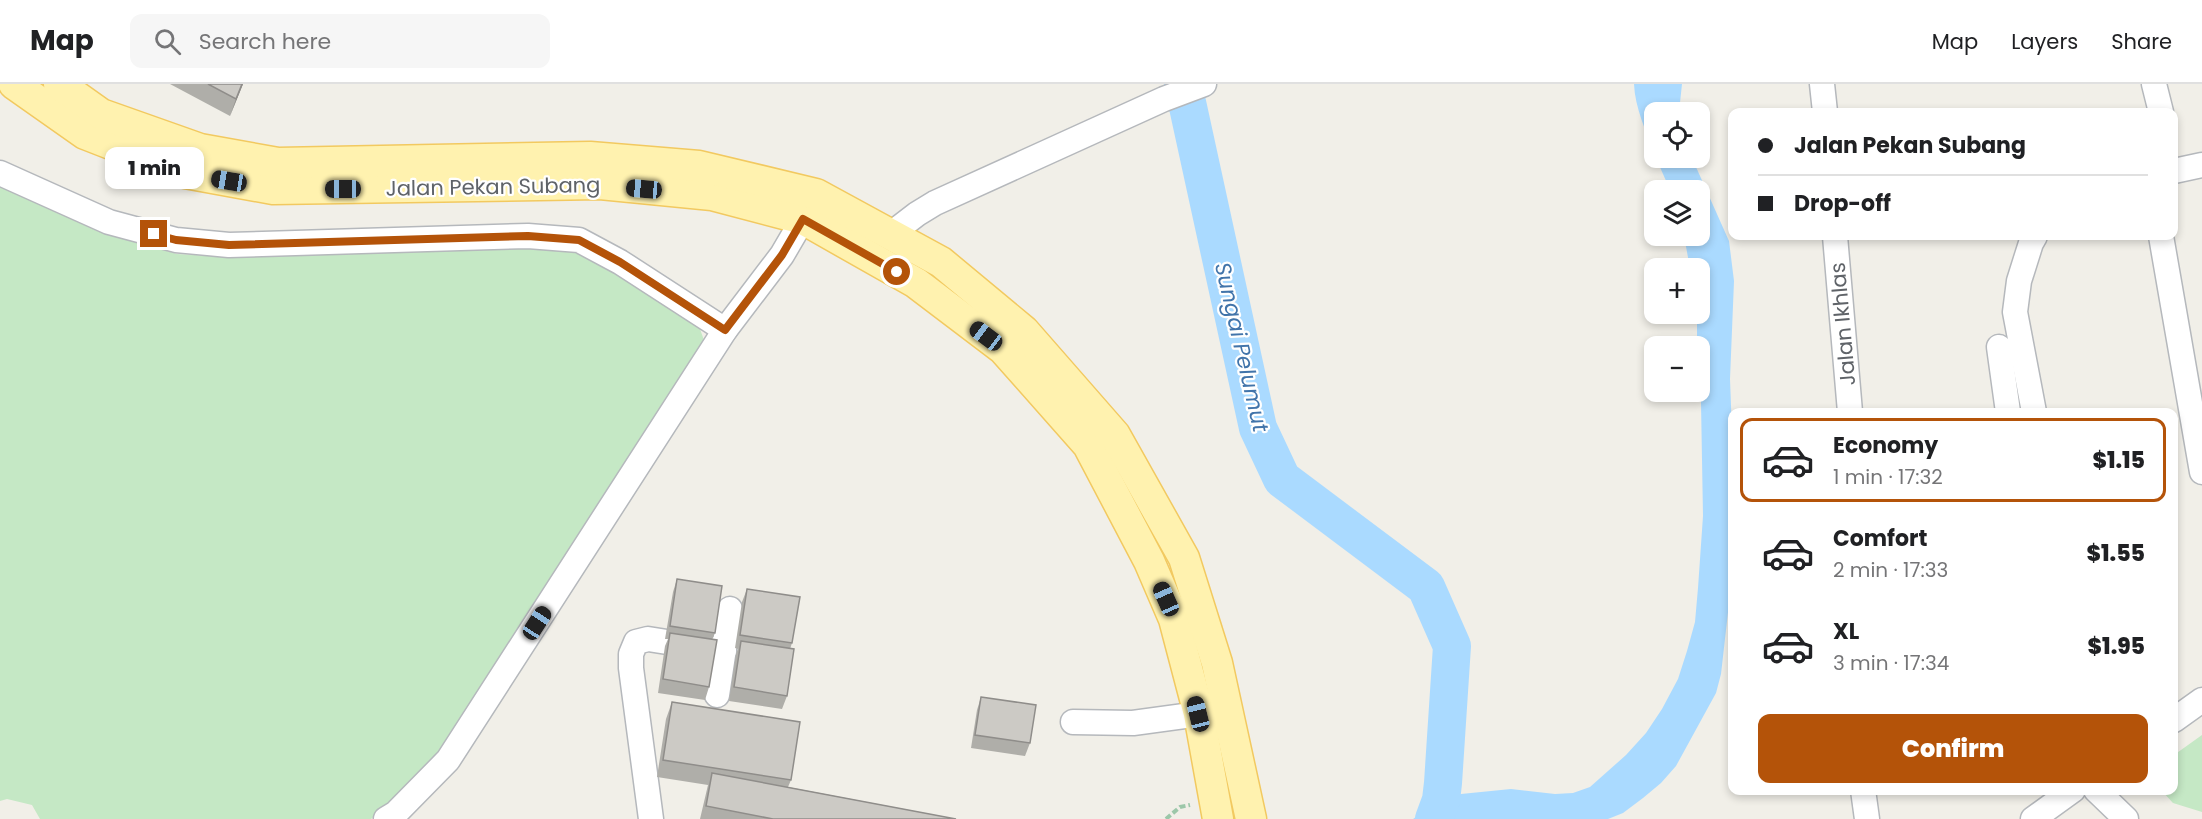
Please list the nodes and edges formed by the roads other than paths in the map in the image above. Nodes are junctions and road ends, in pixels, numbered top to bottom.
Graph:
1 (14, 84) edge
2 (59, 84) edge
3 (1204, 84) edge
4 (1822, 84) edge
5 (2154, 84) edge
6 (1825, 108) edge
7 (2160, 108) edge
8 (2202, 165) edge
9 (2178, 167) edge
10 (0, 173) edge
11 (803, 219) junction
12 (891, 234) junction
13 (1835, 240) edge
14 (2033, 240) edge
15 (2162, 240) edge
16 (725, 330) junction
17 (1999, 347) dead end
18 (1850, 408) edge
19 (2007, 408) edge
20 (2033, 408) edge
21 (2202, 472) edge
22 (730, 609) dead end
23 (724, 651) junction
24 (717, 695) dead end
25 (2202, 700) edge
26 (1198, 714) junction
27 (2178, 717) edge
28 (1073, 722) dead end
29 (1864, 795) edge
30 (2066, 795) edge
31 (2101, 795) edge
32 (386, 819) edge
33 (651, 819) edge
34 (1218, 819) edge
35 (1251, 819) edge
36 (1867, 819) edge
37 (2033, 819) edge
38 (2126, 819) edge

1 - 11 main road, Jalan Pekan Subang
2 - 12 main road, Jalan Pekan Subang
3 - 12 street
4 - 6 street
5 - 7 street
8 - 9 street
10 - 16 street
11 - 16 street
11 - 26 main road, Jalan Pekan Subang
12 - 35 main road, Jalan Pekan Subang
13 - 18 street, Jalan Ikhlas
14 - 20 street
15 - 21 street
16 - 32 street
17 - 19 street
22 - 23 street
23 - 24 street
23 - 33 street
25 - 27 street
26 - 28 street
26 - 34 main road, Jalan Pekan Subang
29 - 36 street
30 - 37 street
31 - 38 street

